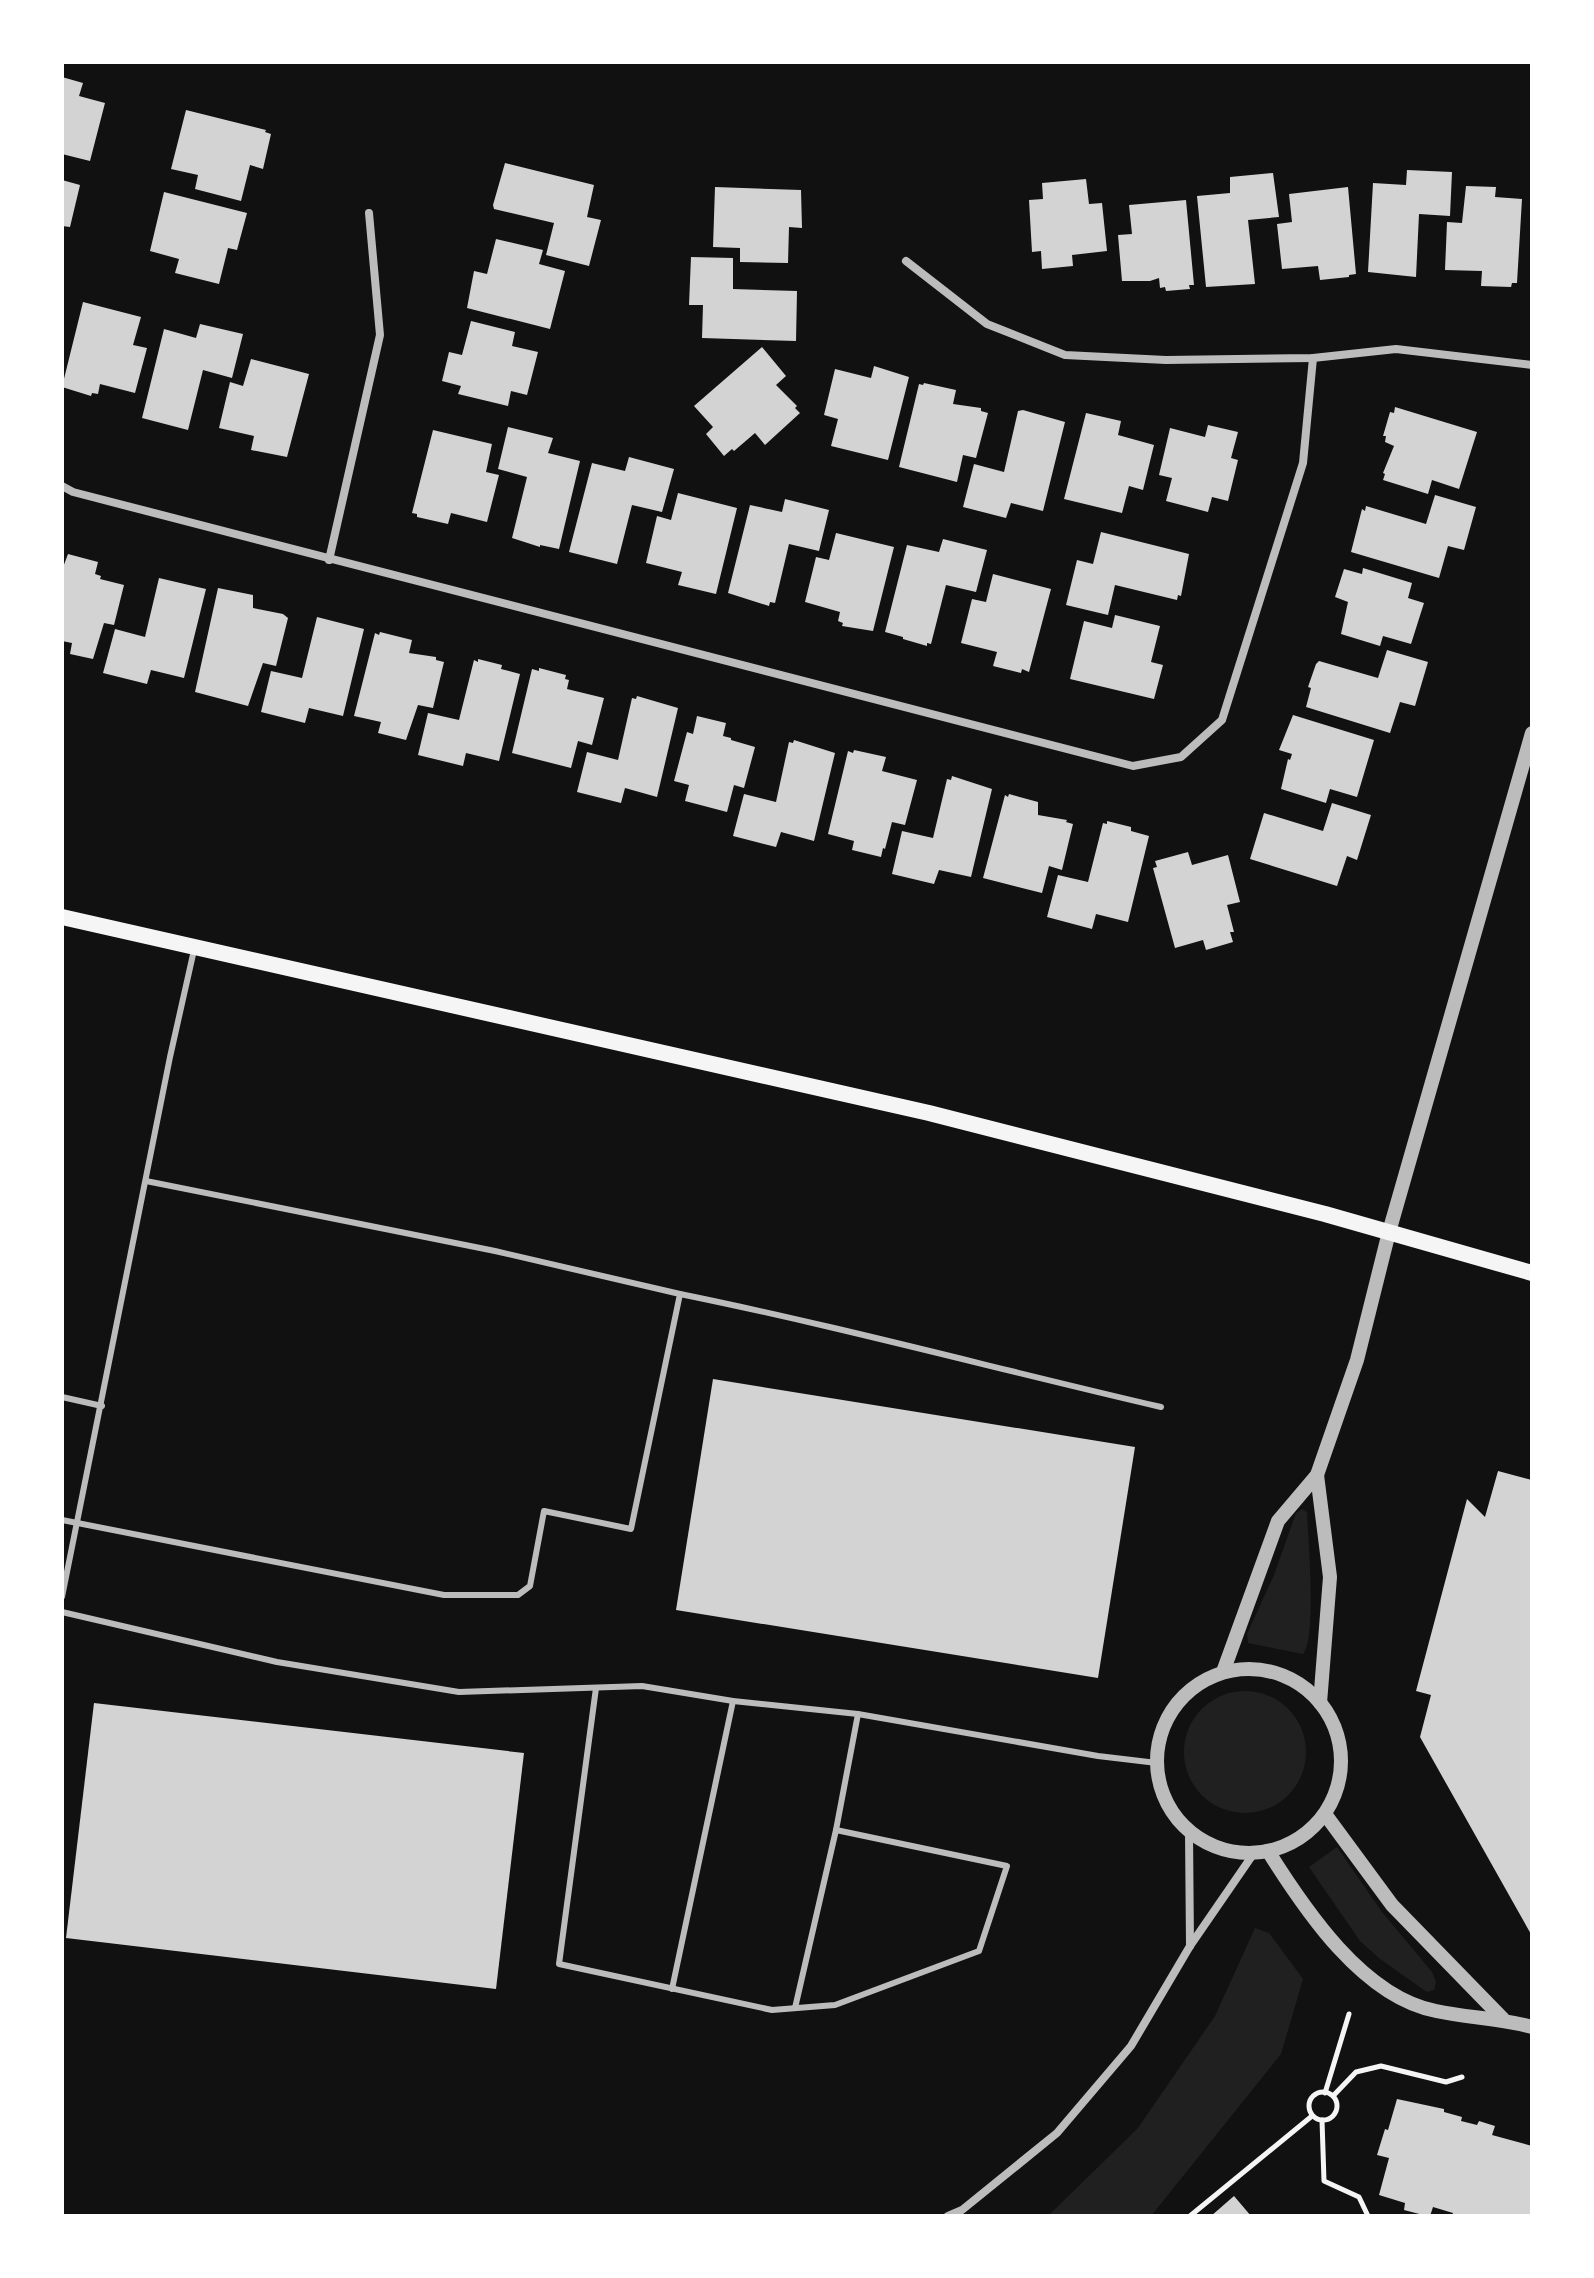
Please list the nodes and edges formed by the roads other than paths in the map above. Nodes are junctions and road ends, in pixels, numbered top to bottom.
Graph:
1 (369, 213) dead end
2 (906, 261) dead end
3 (1313, 358) junction
4 (1532, 365) edge
5 (62, 486) edge
6 (329, 560) junction
7 (1532, 733) edge
8 (62, 917) edge
9 (195, 946) junction
10 (146, 1181) junction
11 (1389, 1232) junction
12 (1532, 1273) edge
13 (680, 1294) junction
14 (62, 1397) edge
15 (102, 1406) junction
16 (1161, 1407) dead end
17 (1317, 1475) junction
18 (62, 1520) edge
19 (78, 1524) junction
20 (62, 1597) edge
21 (62, 1612) edge
22 (1223, 1672) junction
23 (596, 1688) junction
24 (733, 1701) junction
25 (1320, 1703) junction
26 (858, 1714) junction
27 (1157, 1763) junction
28 (1325, 1814) junction
29 (836, 1830) junction
30 (1189, 1832) junction
31 (1261, 1852) junction
32 (1190, 1946) junction
33 (672, 1989) junction
34 (795, 2008) junction
35 (1503, 2019) junction
36 (1532, 2027) edge
37 (948, 2216) edge

1 - 6 street
2 - 3 street
3 - 4 street
3 - 6 street
5 - 6 street
7 - 11 street
8 - 9 main road
9 - 10 lane
9 - 11 main road
10 - 13 lane
10 - 15 lane
11 - 12 main road
11 - 17 street
13 - 16 lane
13 - 19 lane
14 - 15 lane
15 - 19 lane
17 - 22 street
17 - 25 street
18 - 19 lane
19 - 20 lane
21 - 23 lane
22 - 25 street
22 - 27 street
23 - 24 lane
23 - 33 lane
24 - 26 lane
24 - 33 lane
25 - 28 street
26 - 27 lane
26 - 29 lane
27 - 30 street
28 - 31 street
28 - 35 street
29 - 34 lane
29 - 34 lane
30 - 31 street
30 - 32 street
31 - 32 street
31 - 35 street
32 - 37 street
33 - 34 lane
35 - 36 street

